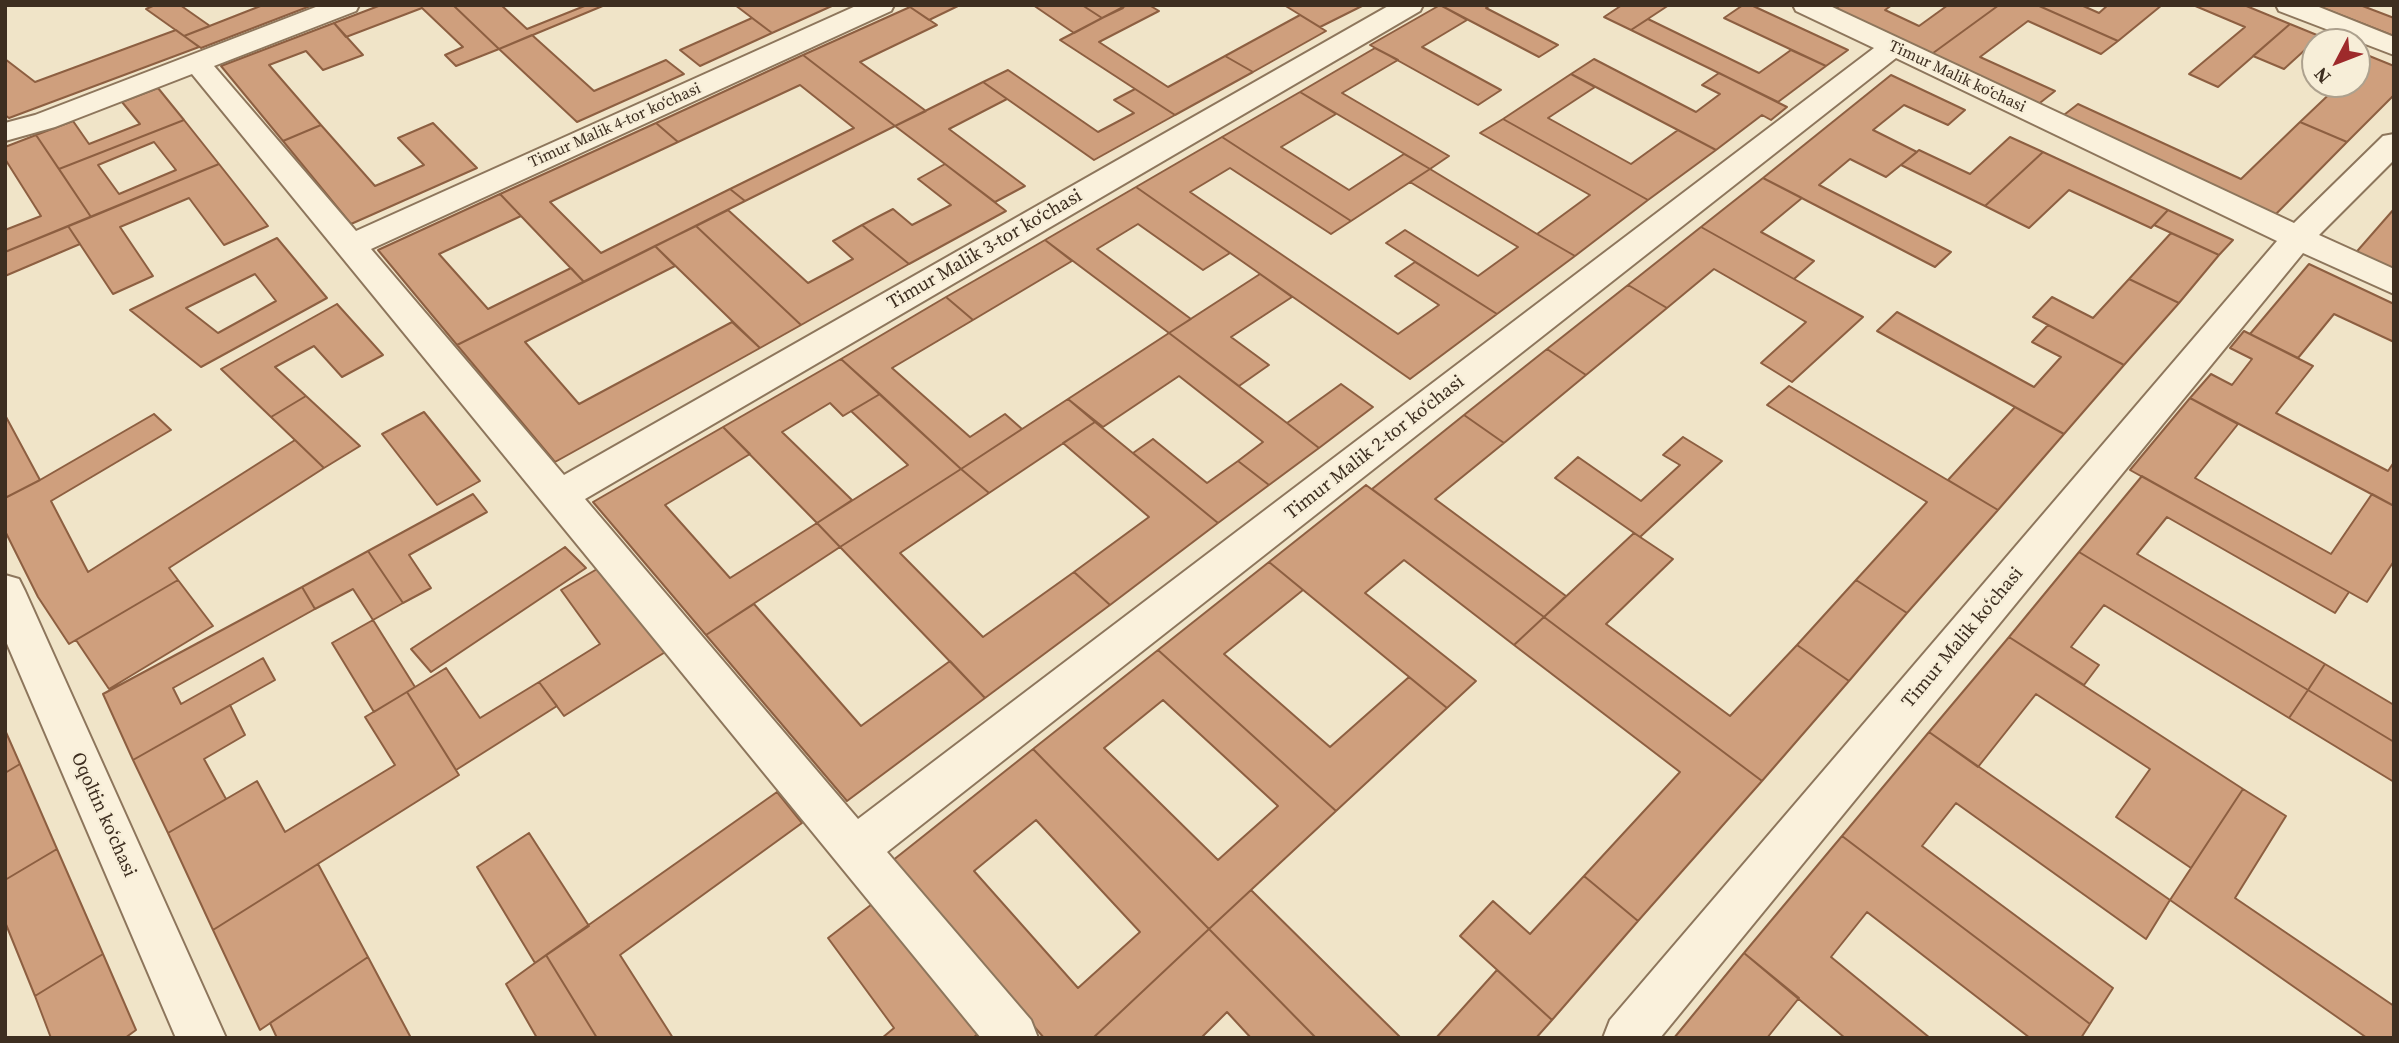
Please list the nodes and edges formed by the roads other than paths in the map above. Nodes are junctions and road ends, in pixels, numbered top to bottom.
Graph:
1 (346, 5) edge
2 (881, 5) edge
3 (1410, 5) edge
4 (1806, 5) edge
5 (2289, 5) edge
6 (1894, 47) junction
7 (2394, 47) edge
8 (198, 64) junction
9 (5, 132) edge
10 (2394, 144) edge
11 (2298, 237) junction
12 (350, 246) junction
13 (2394, 283) edge
14 (561, 495) junction
15 (5, 591) edge
16 (856, 848) junction
17 (201, 1038) edge
18 (1013, 1038) edge
19 (1628, 1038) edge

1 - 8 street
2 - 12 street, Timur Malik 4-tor koʻchasi
3 - 14 street, Timur Malik 3-tor koʻchasi
4 - 6 street, Timur Malik koʻchasi
5 - 7 street
6 - 11 street, Timur Malik koʻchasi
6 - 16 street, Timur Malik 2-tor koʻchasi
8 - 9 street
8 - 12 street
10 - 11 street, Timur Malik koʻchasi
11 - 13 street, Timur Malik koʻchasi
11 - 19 street, Timur Malik koʻchasi
12 - 14 street
14 - 16 street
15 - 17 street, Oqoltin koʻchasi
16 - 18 street

